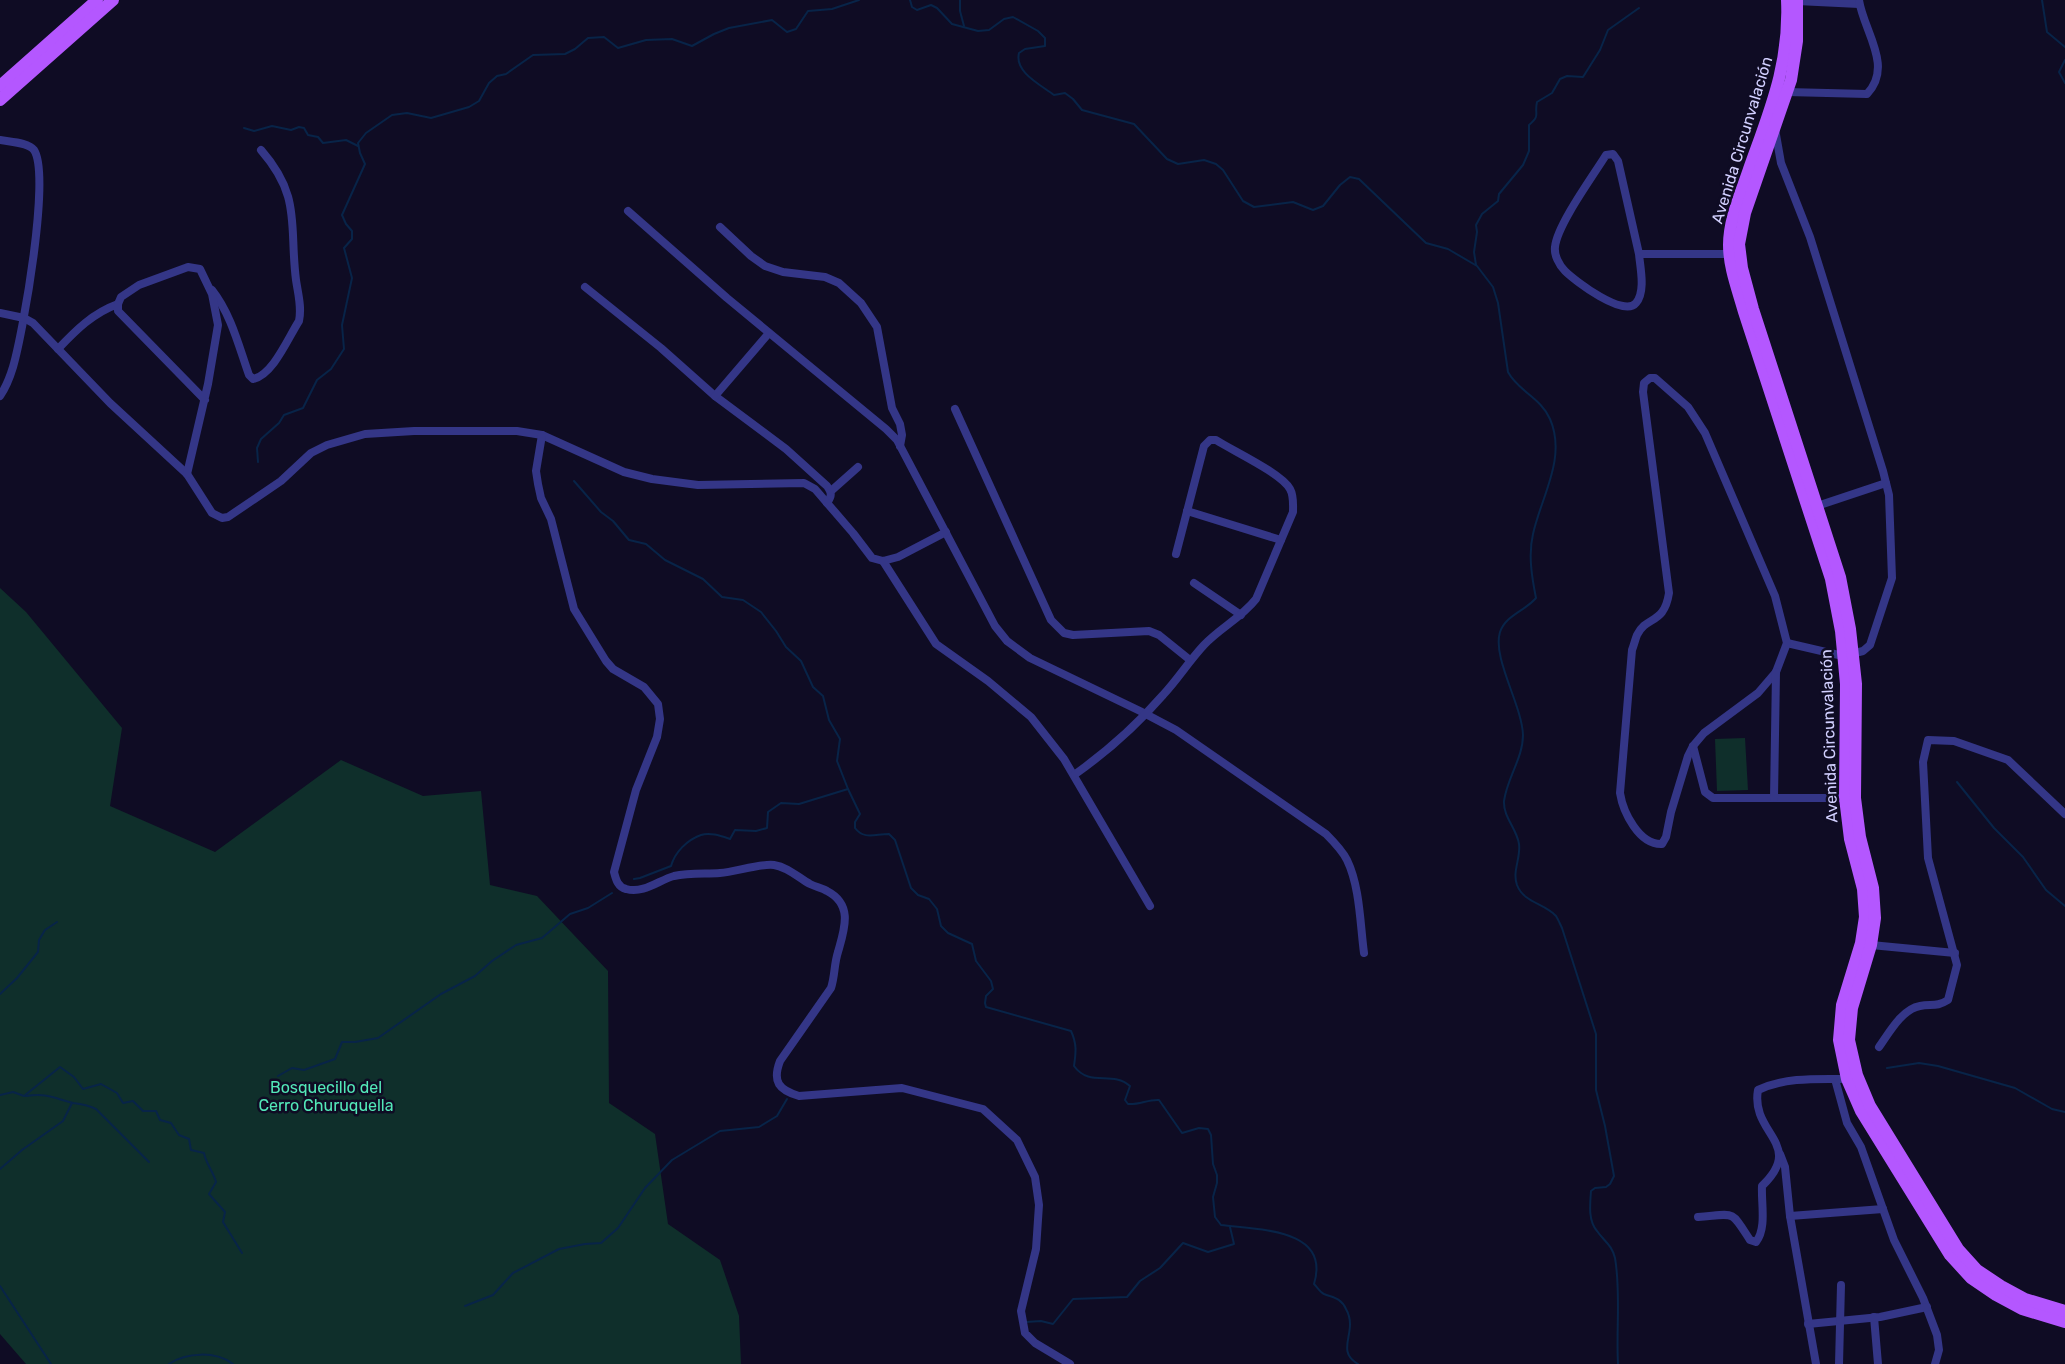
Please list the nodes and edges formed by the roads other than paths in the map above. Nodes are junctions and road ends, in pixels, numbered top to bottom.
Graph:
1 (97, 0) edge
2 (113, 0) edge
3 (1794, 0) edge
4 (1859, 2) edge
5 (0, 86) edge
6 (1786, 92) junction
7 (0, 100) edge
8 (1775, 126) junction
9 (0, 140) edge
10 (261, 150) dead end
11 (628, 211) dead end
12 (720, 227) dead end
13 (1638, 254) junction
14 (1735, 254) junction
15 (209, 286) junction
16 (585, 287) dead end
17 (118, 304) junction
18 (0, 313) edge
19 (24, 318) junction
20 (770, 333) junction
21 (58, 349) junction
22 (0, 396) edge
23 (716, 396) junction
24 (205, 399) junction
25 (955, 409) dead end
26 (542, 435) junction
27 (900, 446) junction
28 (858, 467) dead end
29 (187, 474) junction
30 (1886, 483) junction
31 (831, 491) junction
32 (827, 503) junction
33 (1817, 506) junction
34 (1187, 511) junction
35 (946, 532) junction
36 (1281, 540) junction
37 (1176, 554) dead end
38 (883, 561) junction
39 (1194, 583) dead end
40 (1240, 615) junction
41 (1786, 643) junction
42 (1848, 655) junction
43 (1191, 660) junction
44 (1776, 672) junction
45 (1146, 714) junction
46 (1693, 746) junction
47 (1074, 775) junction
48 (1774, 798) junction
49 (1850, 798) junction
50 (2065, 814) edge
51 (1150, 906) dead end
52 (1871, 945) junction
53 (1364, 953) dead end
54 (1955, 953) junction
55 (1879, 1047) dead end
56 (1841, 1079) junction
57 (1780, 1154) junction
58 (1883, 1209) junction
59 (1790, 1216) junction
60 (1698, 1217) dead end
61 (1840, 1285) dead end
62 (1927, 1307) junction
63 (2065, 1311) edge
64 (1874, 1317) junction
65 (1840, 1321) junction
66 (2065, 1322) edge
67 (1808, 1324) junction
68 (1070, 1364) edge
69 (1816, 1364) edge
70 (1839, 1364) edge
71 (1878, 1364) edge
72 (1935, 1364) edge

1 - 5 main road
2 - 7 main road
3 - 4 street
3 - 6 main road, Avenida Circunvalación
3 - 14 main road, Avenida Circunvalación
4 - 6 street
6 - 8 main road, Avenida Circunvalación
8 - 14 main road, Avenida Circunvalación
8 - 30 street
9 - 19 street
10 - 15 street
11 - 20 street
12 - 27 street
13 - 13 street
13 - 14 street
14 - 33 main road, Avenida Circunvalación
14 - 42 main road, Avenida Circunvalación
15 - 17 street
15 - 24 street
16 - 23 street
17 - 21 street
17 - 24 street
18 - 19 street
19 - 21 street
19 - 22 street
20 - 23 street
20 - 27 street
21 - 29 street
23 - 31 street
24 - 29 street
25 - 43 street
26 - 29 street
26 - 32 street
26 - 68 street
27 - 35 street
28 - 31 street
30 - 33 street
30 - 42 street
31 - 32 street
32 - 38 street
33 - 42 main road, Avenida Circunvalación
34 - 36 street
34 - 36 street
34 - 37 street
35 - 38 street
35 - 45 street
36 - 40 street
38 - 47 street
39 - 40 street
40 - 43 street
41 - 42 street
41 - 44 street
41 - 46 street
42 - 49 main road, Avenida Circunvalación
43 - 45 street
44 - 46 street
44 - 48 street
45 - 47 street
45 - 53 street
46 - 48 street
47 - 51 street
48 - 49 street
49 - 52 main road, Avenida Circunvalación
49 - 56 main road, Avenida Circunvalación
50 - 54 street
52 - 54 street
52 - 63 main road, Avenida Circunvalación
54 - 55 street
56 - 57 street
56 - 58 street
56 - 66 main road, Avenida Circunvalación
57 - 59 street
57 - 60 street
58 - 59 street
58 - 62 street
59 - 67 street
61 - 65 street
62 - 64 street
62 - 72 street
64 - 65 street
64 - 71 street
65 - 67 street
65 - 70 street
67 - 69 street

